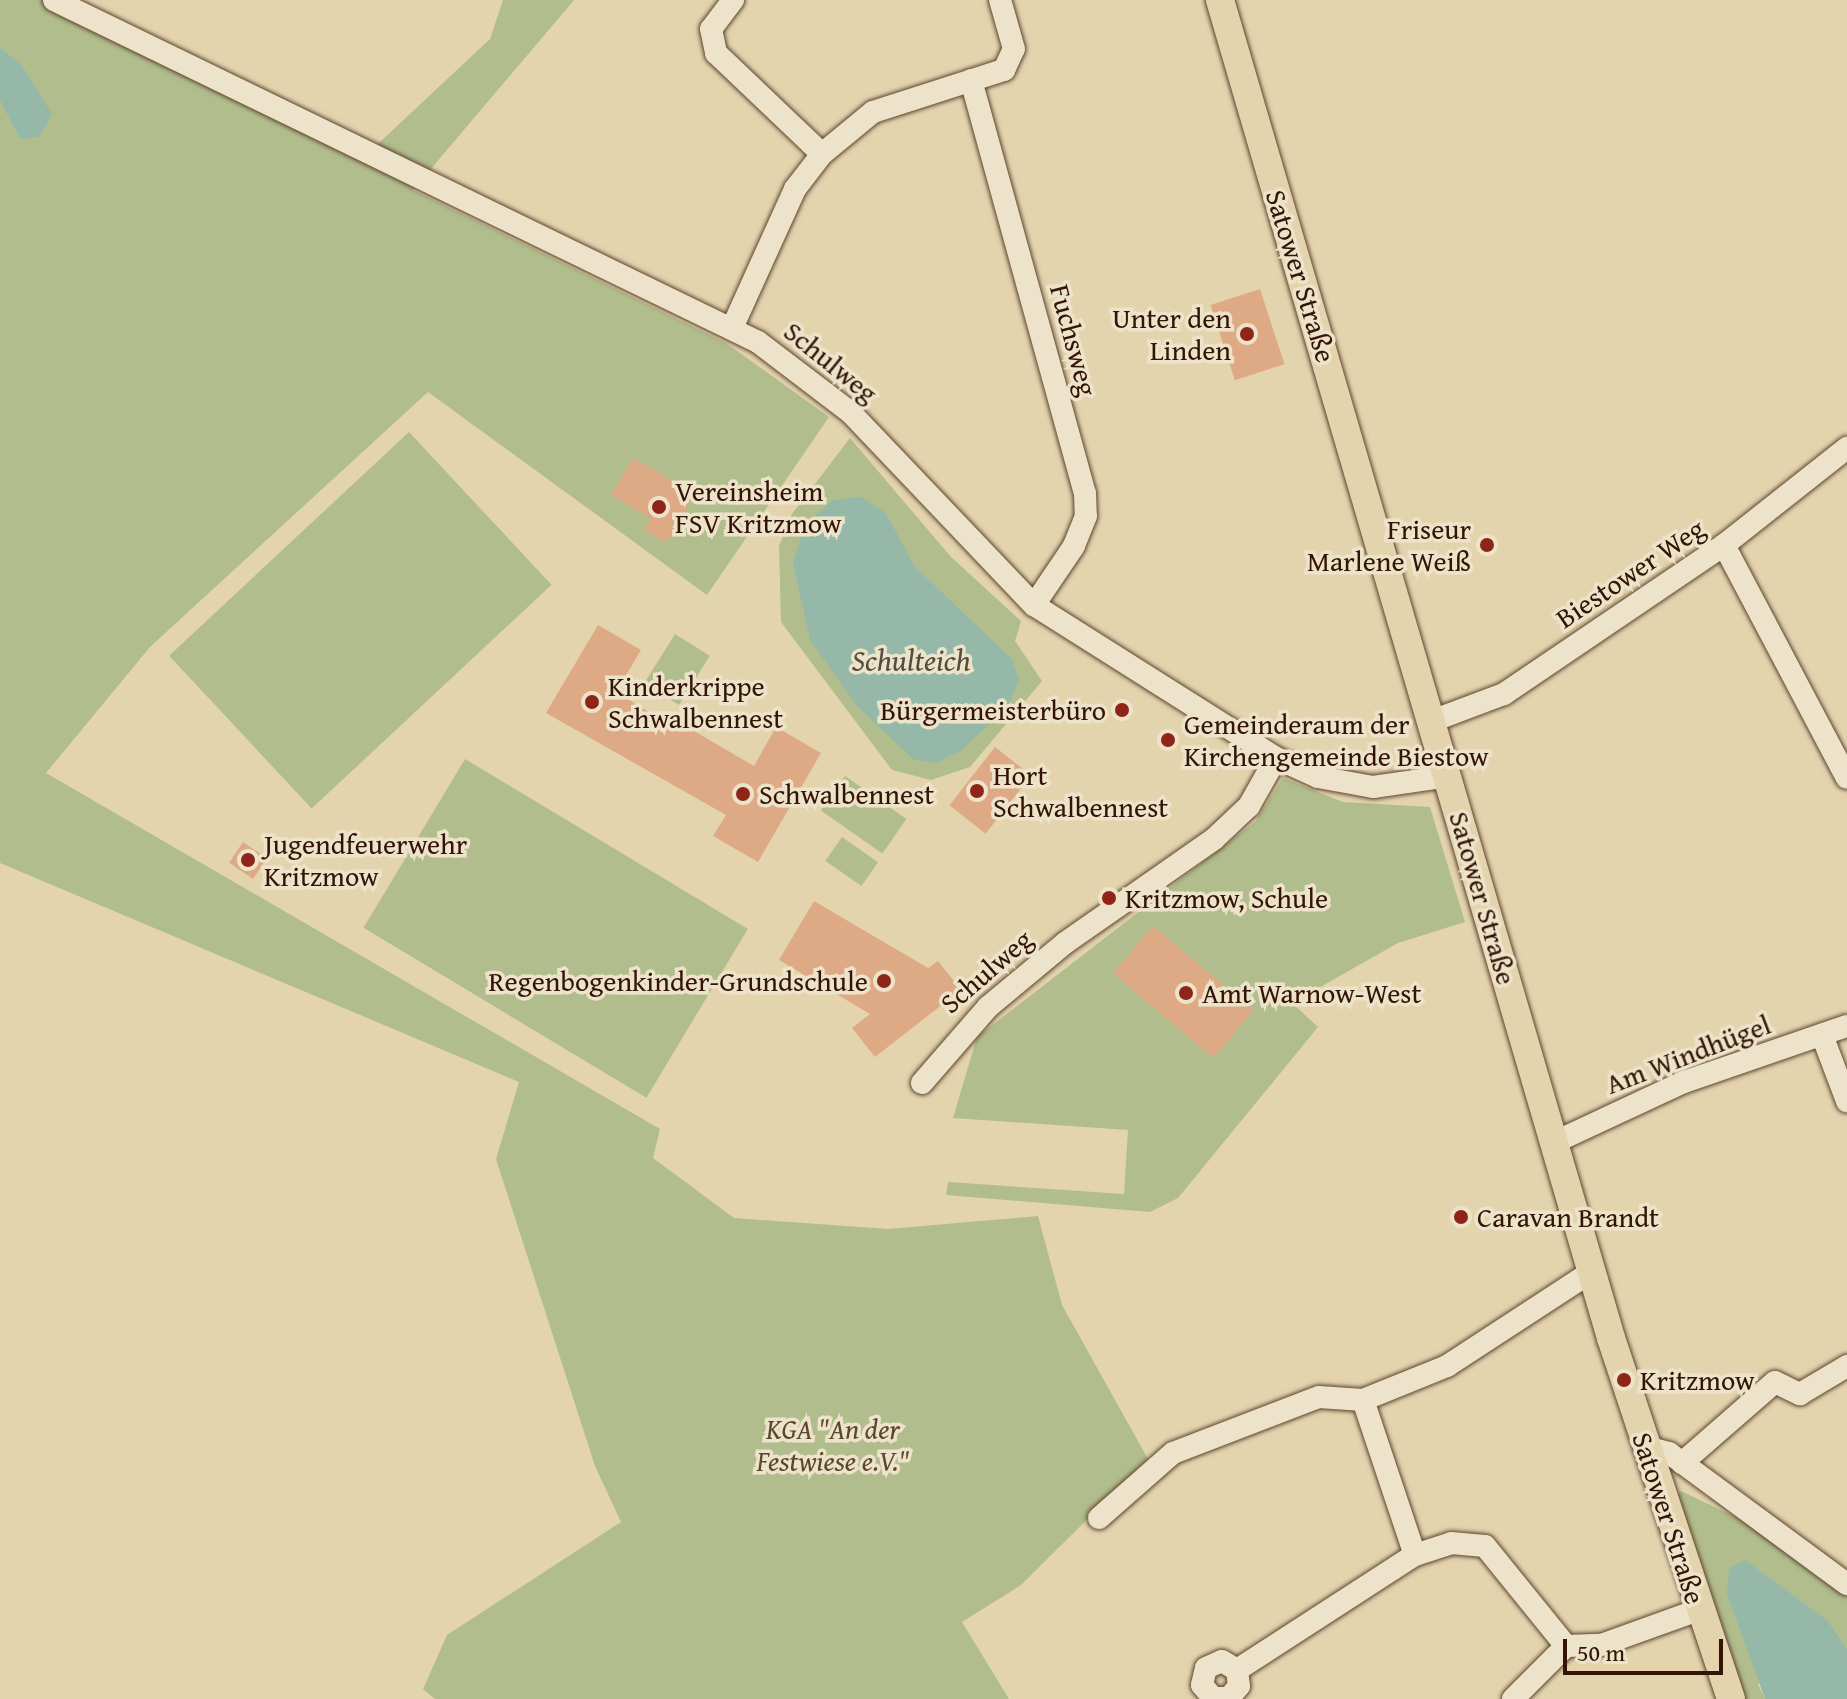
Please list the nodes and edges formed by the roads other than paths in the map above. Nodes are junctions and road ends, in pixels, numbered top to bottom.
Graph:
1 (54, 0) edge
2 (733, 0) edge
3 (1000, 0) edge
4 (1220, 0) edge
5 (971, 80) junction
6 (822, 154) junction
7 (732, 328) junction
8 (1847, 448) edge
9 (1724, 545) junction
10 (1034, 605) junction
11 (1432, 721) junction
12 (1276, 758) junction
13 (1448, 776) junction
14 (1847, 778) edge
15 (1847, 1026) edge
16 (1822, 1035) junction
17 (922, 1083) dead end
18 (1847, 1101) edge
19 (1553, 1143) junction
20 (1591, 1272) junction
21 (1847, 1366) edge
22 (1363, 1400) junction
23 (1646, 1447) junction
24 (1682, 1463) junction
25 (1099, 1518) dead end
26 (1415, 1555) junction
27 (1847, 1584) edge
28 (1698, 1610) junction
29 (1566, 1646) junction
30 (1237, 1670) dead end
31 (1513, 1699) edge
32 (1731, 1699) edge

1 - 7 street, Schulweg
2 - 6 street
3 - 5 street
4 - 11 main road, Satower Straße
5 - 6 street
5 - 10 street, Fuchsweg
6 - 7 street
7 - 10 street, Schulweg
8 - 9 street, Biestower Weg
9 - 11 street, Biestower Weg
9 - 14 street
10 - 12 street, Schulweg
11 - 13 main road, Satower Straße
12 - 13 street, Schulweg
12 - 17 street, Schulweg
13 - 19 main road, Satower Straße
15 - 16 street, Am Windhügel
16 - 18 street
16 - 19 street, Am Windhügel
19 - 20 main road, Satower Straße
20 - 22 street
20 - 23 main road, Satower Straße
21 - 24 street
22 - 25 street
22 - 26 street
23 - 24 street
23 - 28 main road, Satower Straße
24 - 27 street
26 - 29 street
26 - 30 street
28 - 29 street
28 - 32 main road, Satower Straße
29 - 31 street

